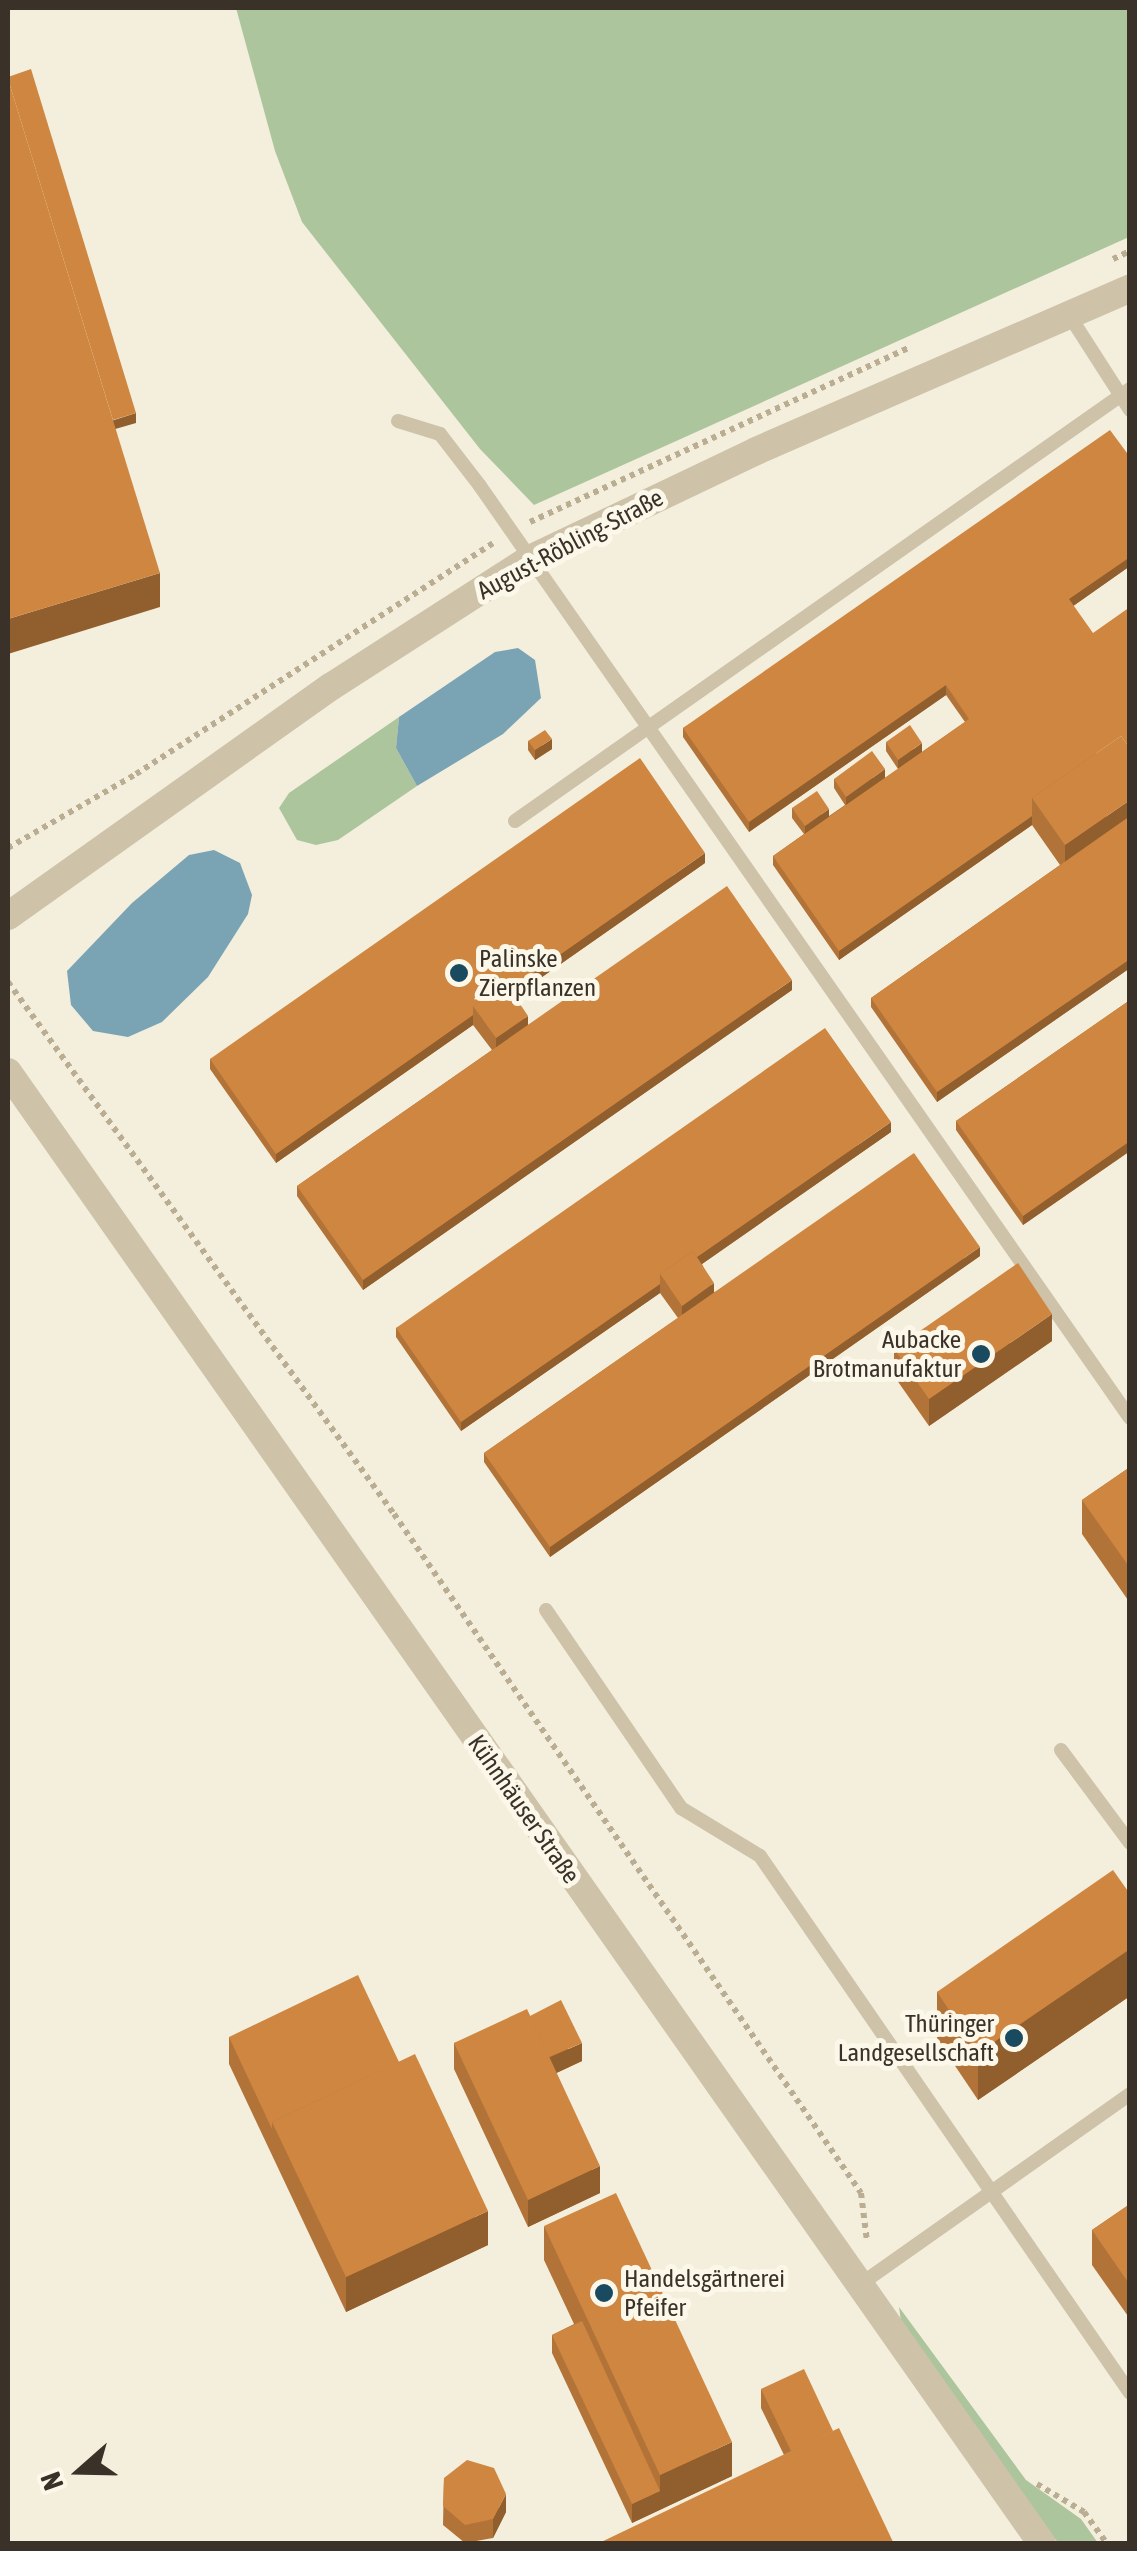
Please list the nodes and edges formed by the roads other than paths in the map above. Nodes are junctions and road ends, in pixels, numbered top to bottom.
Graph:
1 (1130, 288) edge
2 (1069, 315) junction
3 (1124, 392) edge
4 (1130, 410) edge
5 (398, 421) dead end
6 (530, 559) junction
7 (648, 729) junction
8 (515, 821) dead end
9 (8, 916) edge
10 (8, 1072) edge
11 (1130, 1418) edge
12 (546, 1610) dead end
13 (1060, 1750) dead end
14 (1130, 1844) edge
15 (1130, 2094) edge
16 (988, 2193) junction
17 (858, 2286) junction
18 (1130, 2393) edge
19 (1042, 2544) edge

1 - 2 street, August-Röbling-Straße
2 - 3 lane
2 - 6 street, August-Röbling-Straße
3 - 4 lane
3 - 7 lane
5 - 6 lane
6 - 7 lane
6 - 9 street, August-Röbling-Straße
7 - 8 lane
7 - 11 lane
10 - 17 street, Kühnhäuser Straße
12 - 16 lane
13 - 14 lane
15 - 16 lane
16 - 17 lane
16 - 18 lane
17 - 19 street, Kühnhäuser Straße

